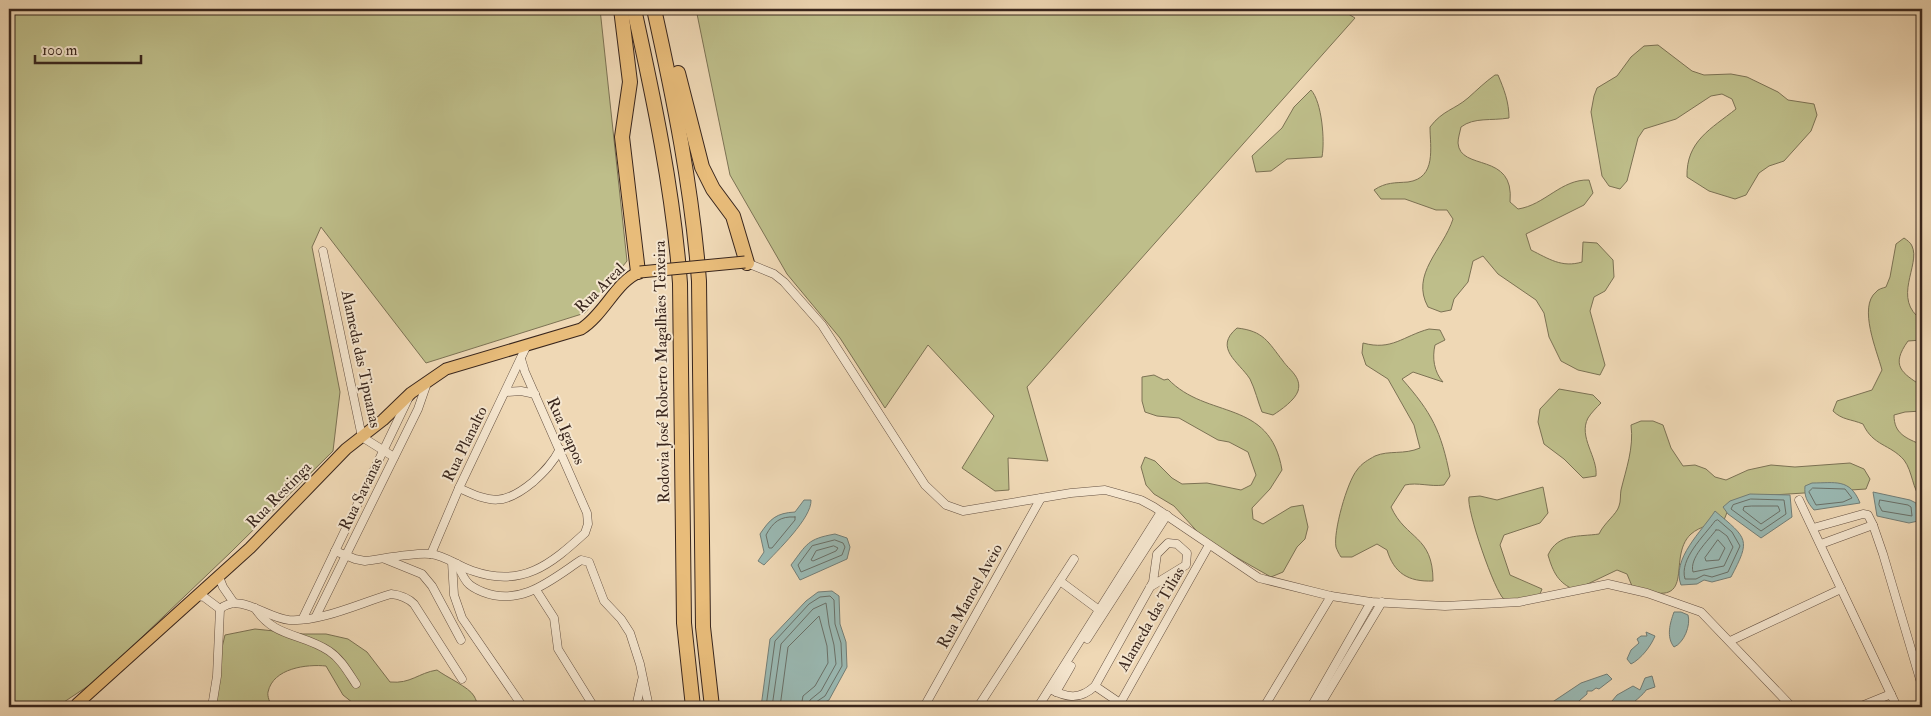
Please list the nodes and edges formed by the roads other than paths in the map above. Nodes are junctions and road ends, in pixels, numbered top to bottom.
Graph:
1 (621, 9) edge
2 (634, 9) edge
3 (654, 9) edge
4 (659, 9) edge
5 (324, 251) dead end
6 (746, 263) junction
7 (639, 272) junction
8 (526, 347) junction
9 (521, 359) junction
10 (427, 383) junction
11 (506, 392) junction
12 (411, 393) junction
13 (534, 394) junction
14 (362, 437) junction
15 (560, 449) junction
16 (383, 450) junction
17 (394, 457) junction
18 (459, 488) junction
19 (1041, 498) junction
20 (1799, 500) dead end
21 (1164, 514) junction
22 (1873, 525) junction
23 (1813, 528) junction
24 (1821, 544) junction
25 (1209, 545) junction
26 (335, 551) junction
27 (431, 554) junction
28 (346, 556) junction
29 (385, 559) junction
30 (1074, 559) dead end
31 (454, 563) junction
32 (219, 577) junction
33 (1060, 582) junction
34 (1150, 587) junction
35 (1841, 589) junction
36 (536, 590) junction
37 (198, 596) junction
38 (1331, 596) junction
39 (1371, 602) junction
40 (1382, 602) junction
41 (234, 603) junction
42 (255, 608) junction
43 (220, 610) junction
44 (1100, 610) junction
45 (316, 616) junction
46 (303, 618) junction
47 (461, 640) dead end
48 (1730, 640) junction
49 (642, 678) junction
50 (462, 679) dead end
51 (356, 684) dead end
52 (1095, 686) junction
53 (1922, 686) edge
54 (1053, 691) junction
55 (1891, 694) junction
56 (1119, 705) edge
57 (77, 706) edge
58 (212, 707) edge
59 (523, 707) edge
60 (594, 707) edge
61 (636, 707) edge
62 (649, 707) edge
63 (693, 707) edge
64 (712, 707) edge
65 (924, 707) edge
66 (978, 707) edge
67 (1038, 707) edge
68 (1264, 707) edge
69 (1311, 707) edge
70 (1319, 707) edge
71 (1792, 707) edge
72 (1859, 707) edge
73 (1897, 707) edge

1 - 7 highway
2 - 63 highway, Rodovia José Roberto Magalhães Teixeira
3 - 64 highway
4 - 6 highway
5 - 14 street, Alameda das Tipuanas
6 - 7 main road, bridge
6 - 19 street
7 - 8 main road, Rua Areal
8 - 9 street, Rua Planalto
8 - 10 main road, Rua Restinga
9 - 11 street, Rua Planalto
9 - 13 street, Rua Igapos
10 - 12 main road, Rua Restinga
10 - 17 street, Rua Savanas
11 - 13 street
11 - 18 street, Rua Planalto
12 - 14 main road, Rua Restinga
12 - 16 street, Rua Savanas
13 - 15 street, Rua Igapos
14 - 16 street, Alameda das Tipuanas
14 - 32 main road, Rua Restinga
15 - 18 street
15 - 31 street, Rua Igapos
16 - 17 street, Alameda das Tipuanas
16 - 26 street, Rua Savanas
17 - 28 street, Rua Savanas
18 - 27 street, Rua Planalto
19 - 21 street
19 - 65 street, Rua Manoel Aveio
20 - 23 street
21 - 25 street
21 - 44 street
21 - 54 street
22 - 23 street
22 - 24 street
22 - 53 street
23 - 24 street
24 - 35 street
25 - 38 street
25 - 56 street, Alameda das Tilias
26 - 28 street
26 - 46 street, Rua Savanas
27 - 29 street
27 - 31 street
28 - 29 street
28 - 45 street, Rua Savanas
29 - 47 street
30 - 33 street
31 - 36 street
31 - 59 street
32 - 37 main road, Rua Restinga
32 - 41 street
33 - 44 street
33 - 66 street
34 - 34 street
34 - 52 street
35 - 48 street
35 - 55 street
36 - 49 street
36 - 60 street
37 - 43 street
37 - 57 main road, Rua Restinga
38 - 39 street
38 - 68 street
39 - 40 street
39 - 69 street
40 - 48 street
40 - 70 street
41 - 42 street
41 - 43 street
42 - 46 street
42 - 51 street
43 - 58 street
44 - 54 street
45 - 46 street
45 - 50 street
48 - 71 street
49 - 61 street
49 - 62 street
52 - 54 street
52 - 56 street
54 - 67 street
55 - 72 street
55 - 73 street

